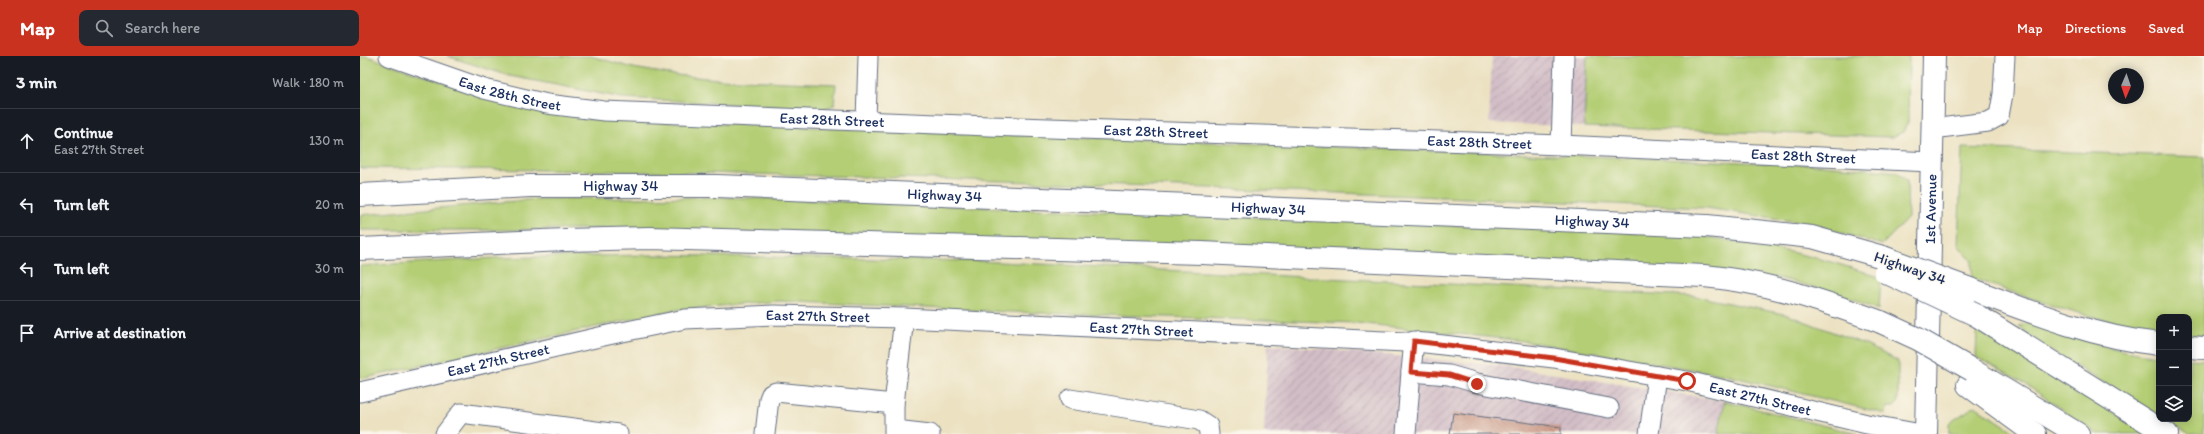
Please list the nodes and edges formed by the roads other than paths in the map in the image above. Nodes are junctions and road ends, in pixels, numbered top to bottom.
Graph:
1 (389, 56) edge
2 (868, 56) edge
3 (1564, 56) edge
4 (1934, 56) edge
5 (2005, 56) edge
6 (866, 121) junction
7 (1932, 129) junction
8 (1561, 145) junction
9 (1931, 162) junction
10 (360, 195) edge
11 (360, 249) edge
12 (1884, 264) junction
13 (904, 318) junction
14 (1414, 341) junction
15 (2156, 344) edge
16 (2192, 347) edge
17 (2204, 348) edge
18 (1411, 372) junction
19 (1657, 376) junction
20 (1970, 377) junction
21 (360, 392) edge
22 (1070, 399) dead end
23 (894, 404) junction
24 (1608, 408) dead end
25 (895, 432) edge
26 (1653, 433) edge
27 (445, 434) edge
28 (618, 434) edge
29 (765, 434) edge
30 (930, 434) edge
31 (1209, 434) edge
32 (1406, 434) edge
33 (1922, 434) edge
34 (1926, 434) edge
35 (2035, 434) edge
36 (2078, 434) edge
37 (2167, 434) edge

1 - 6 street, East 28th Street
2 - 6 street
3 - 8 street
4 - 7 main road, 1st Avenue
5 - 7 street
6 - 8 street, East 28th Street
7 - 9 main road, 1st Avenue
8 - 9 street, East 28th Street
9 - 34 main road, 1st Avenue
10 - 12 main road, Highway 34
11 - 20 main road
12 - 15 main road, Highway 34, bridge
12 - 37 main road, bridge
13 - 14 street, East 27th Street
13 - 21 street, East 27th Street
13 - 23 street
14 - 18 street
14 - 19 street, East 27th Street
16 - 17 main road
18 - 24 street
18 - 32 street
19 - 26 street
19 - 33 street, East 27th Street
20 - 35 main road
20 - 36 main road
22 - 31 street
23 - 25 street
23 - 29 street
25 - 30 street
27 - 28 street

